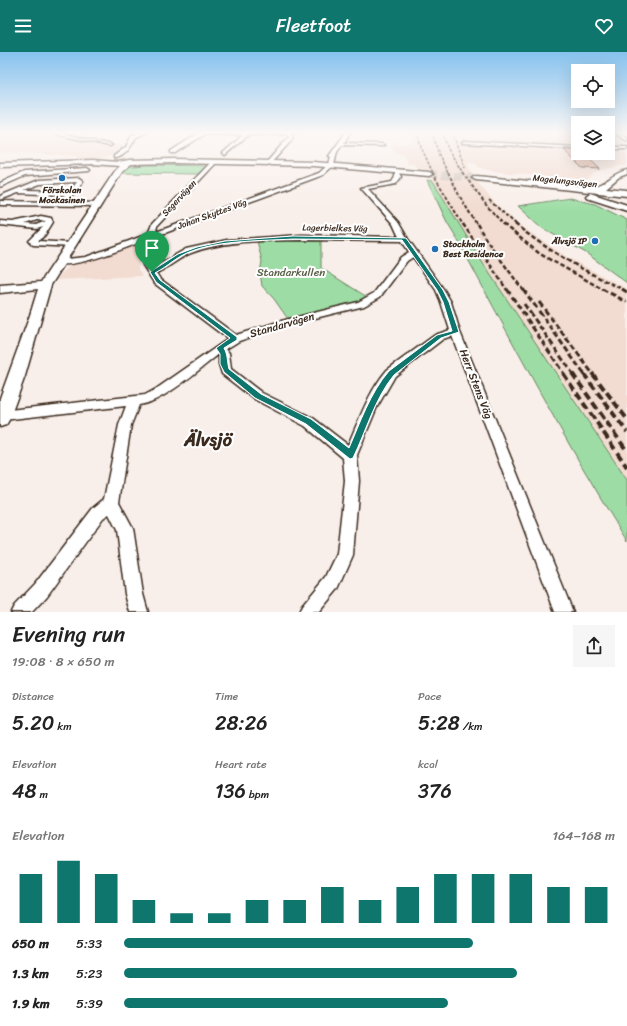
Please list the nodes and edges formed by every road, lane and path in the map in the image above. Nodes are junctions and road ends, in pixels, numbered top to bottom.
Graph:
1 (122, 158) edge
2 (126, 158) edge
3 (126, 158) edge
4 (141, 158) edge
5 (273, 158) edge
6 (331, 158) edge
7 (114, 162) junction
8 (214, 162) junction
9 (269, 163) junction
10 (0, 164) edge
11 (326, 166) junction
12 (87, 170) dead end
13 (627, 172) edge
14 (397, 174) junction
15 (0, 185) edge
16 (589, 190) junction
17 (14, 192) junction
18 (574, 192) junction
19 (71, 193) junction
20 (627, 193) edge
21 (627, 197) edge
22 (0, 198) edge
23 (0, 203) edge
24 (56, 204) junction
25 (98, 205) junction
26 (627, 208) edge
27 (0, 223) edge
28 (150, 236) junction
29 (404, 239) junction
30 (71, 245) junction
31 (414, 252) junction
32 (60, 262) junction
33 (152, 272) junction
34 (45, 285) junction
35 (0, 289) edge
36 (455, 332) junction
37 (235, 339) junction
38 (220, 348) junction
39 (134, 402) junction
40 (1, 418) edge
41 (350, 455) junction
42 (110, 503) junction
43 (20, 612) edge
44 (139, 612) edge
45 (308, 612) edge
46 (564, 612) edge

1 - 7 main road
2 - 7 main road
3 - 7 street
4 - 8 main road
5 - 9 street
6 - 11 street, Johan Skyttes Väg
7 - 10 main road
7 - 25 main road
8 - 9 main road
8 - 28 street, Segervägen
9 - 11 main road
11 - 14 main road
11 - 14 main road
11 - 28 street, Johan Skyttes Väg
12 - 15 street
13 - 16 main road
14 - 29 street, Herr Stens Väg
16 - 18 main road, Magelungsvägen
16 - 20 main road, Magelungsvägen
17 - 19 street
17 - 19 street
17 - 22 street
18 - 21 main road, Magelungsvägen
18 - 26 main road
19 - 24 street
23 - 24 street
24 - 25 street
25 - 30 main road
27 - 30 street
28 - 32 street, Johan Skyttes Väg
28 - 33 street, Segervägen
29 - 31 street, Herr Stens Väg
29 - 33 street, Lagerbielkes Väg
30 - 32 main road
31 - 36 street, Herr Stens Väg
31 - 37 street, Standarvägen
32 - 34 main road
33 - 37 street
34 - 35 main road
34 - 40 main road
36 - 41 street
36 - 46 street, Herr Stens Väg
37 - 38 street, Standarvägen
38 - 39 street, Standarvägen
38 - 41 street
39 - 40 street, Standarvägen
39 - 42 street
41 - 45 street
42 - 43 street
42 - 44 street

